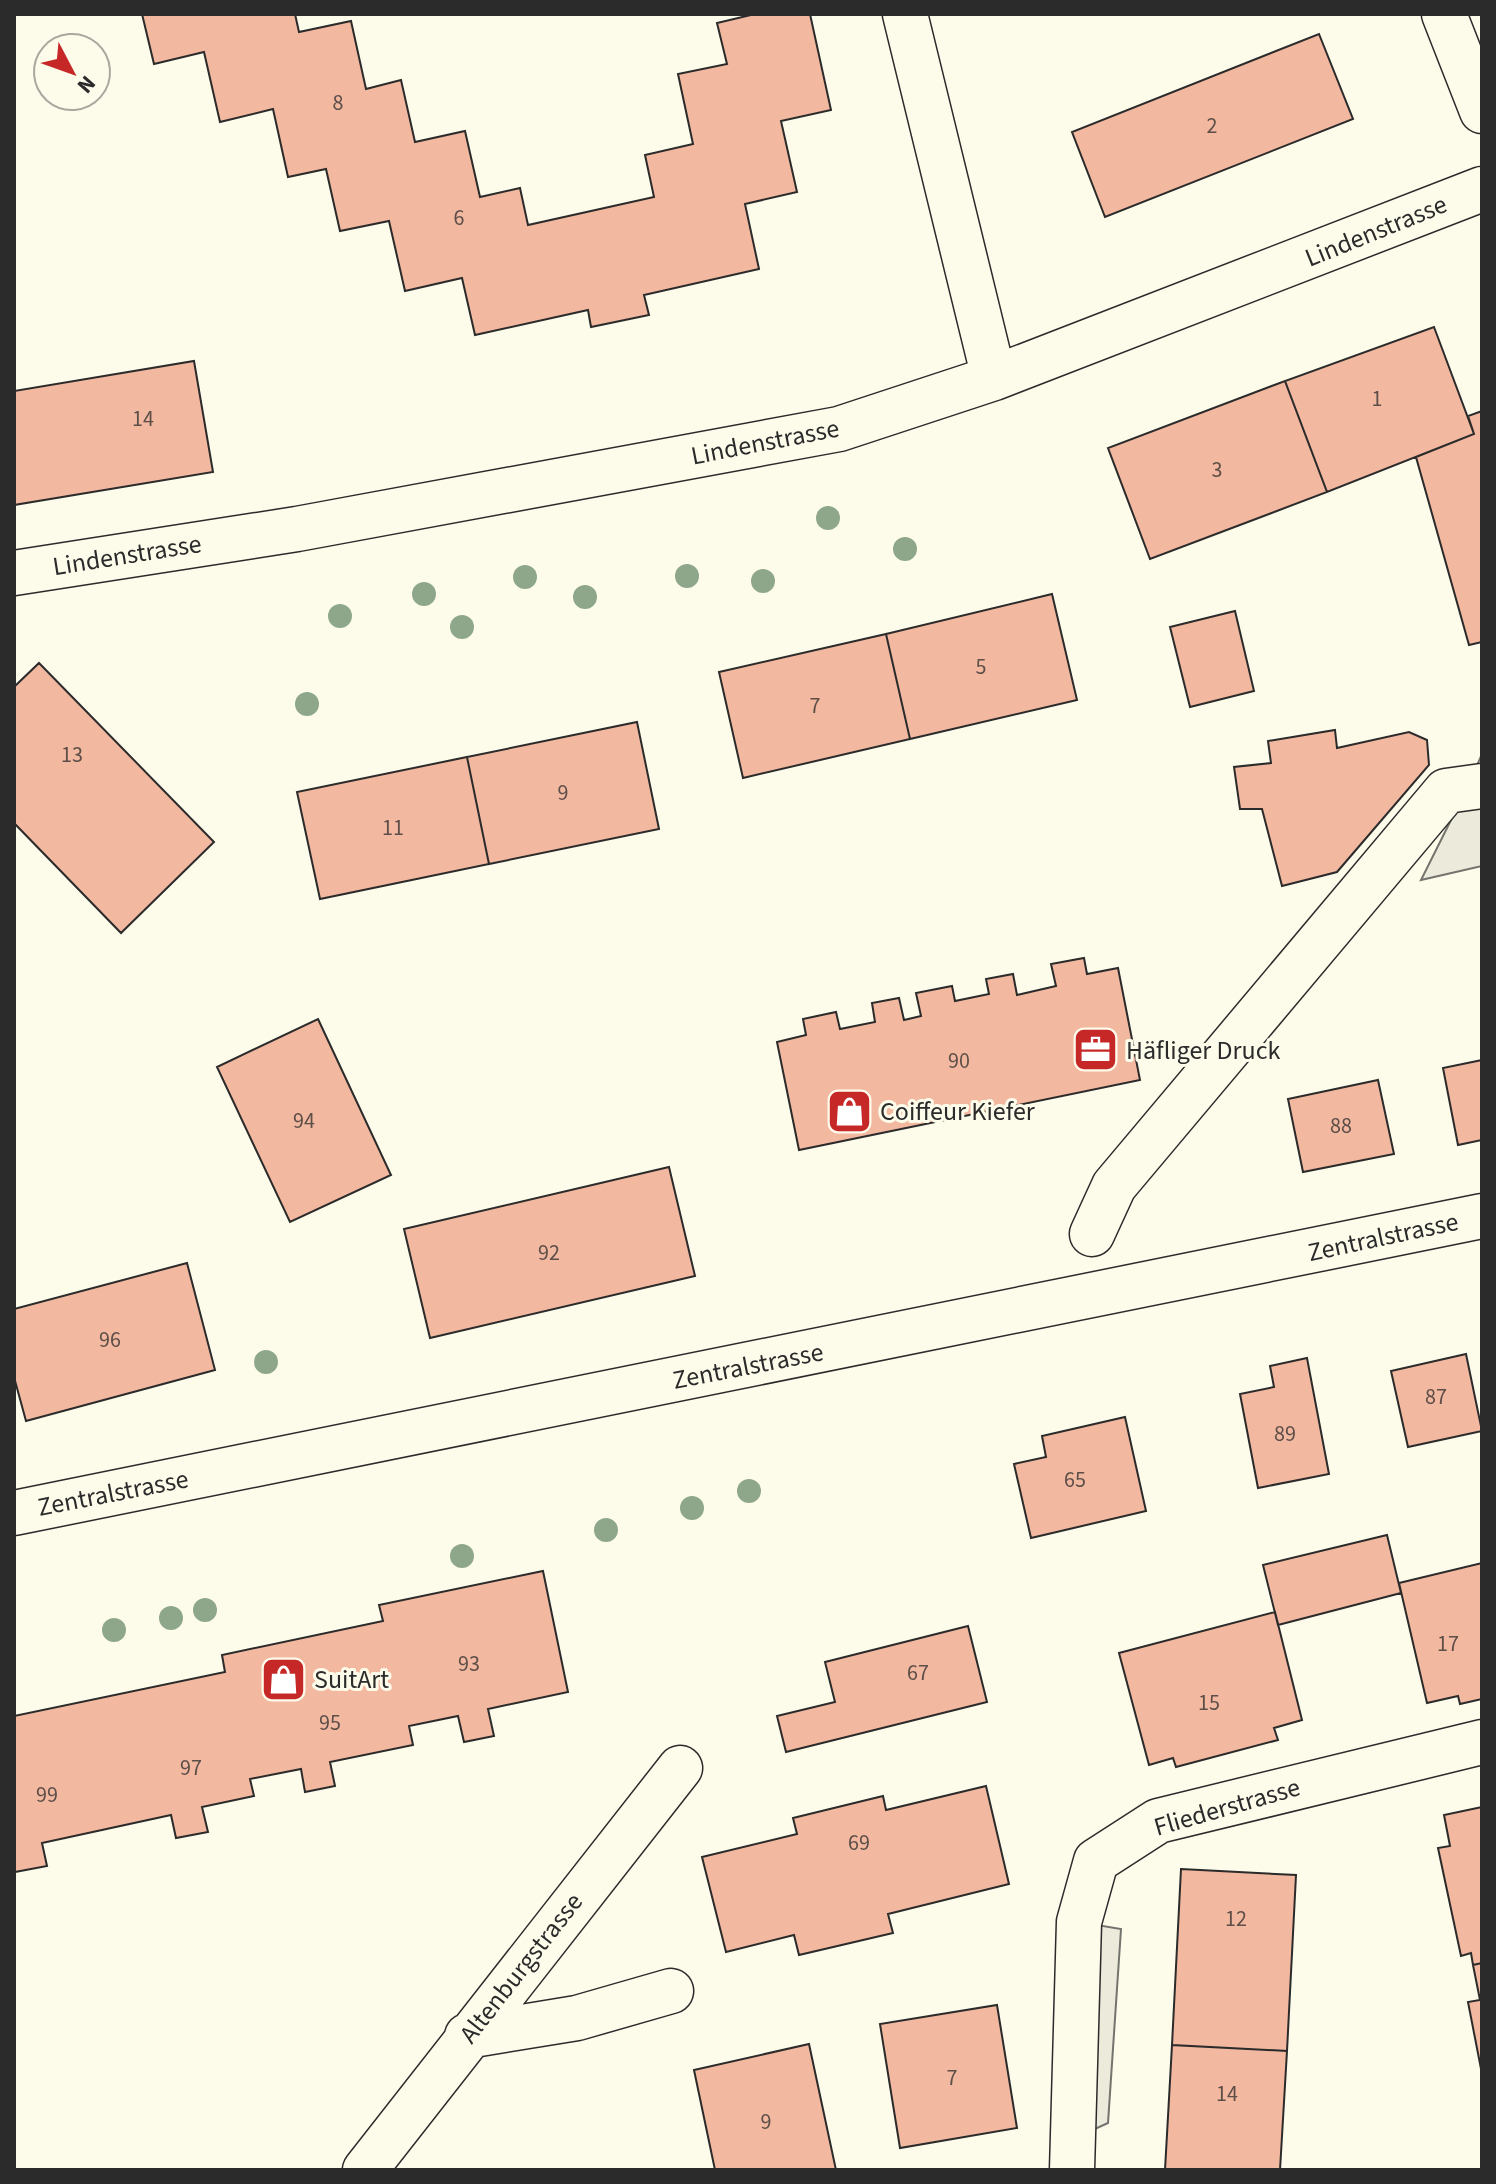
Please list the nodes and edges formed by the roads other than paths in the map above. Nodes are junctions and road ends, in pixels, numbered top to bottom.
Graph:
1 (905, 14) edge
2 (1444, 14) edge
3 (1482, 111) edge
4 (1482, 189) edge
5 (994, 378) junction
6 (14, 573) edge
7 (1482, 786) edge
8 (1482, 1216) edge
9 (1092, 1234) dead end
10 (14, 1513) edge
11 (1482, 1742) edge
12 (680, 1768) dead end
13 (671, 1991) dead end
14 (467, 2036) junction
15 (365, 2170) edge
16 (1072, 2170) edge

1 - 5 street
2 - 3 street
4 - 5 street, Lindenstrasse
5 - 6 street, Lindenstrasse
7 - 9 street
8 - 10 street, Zentralstrasse
11 - 16 street, Fliederstrasse
12 - 14 street, Altenburgstrasse
13 - 14 street
14 - 15 street, Altenburgstrasse

